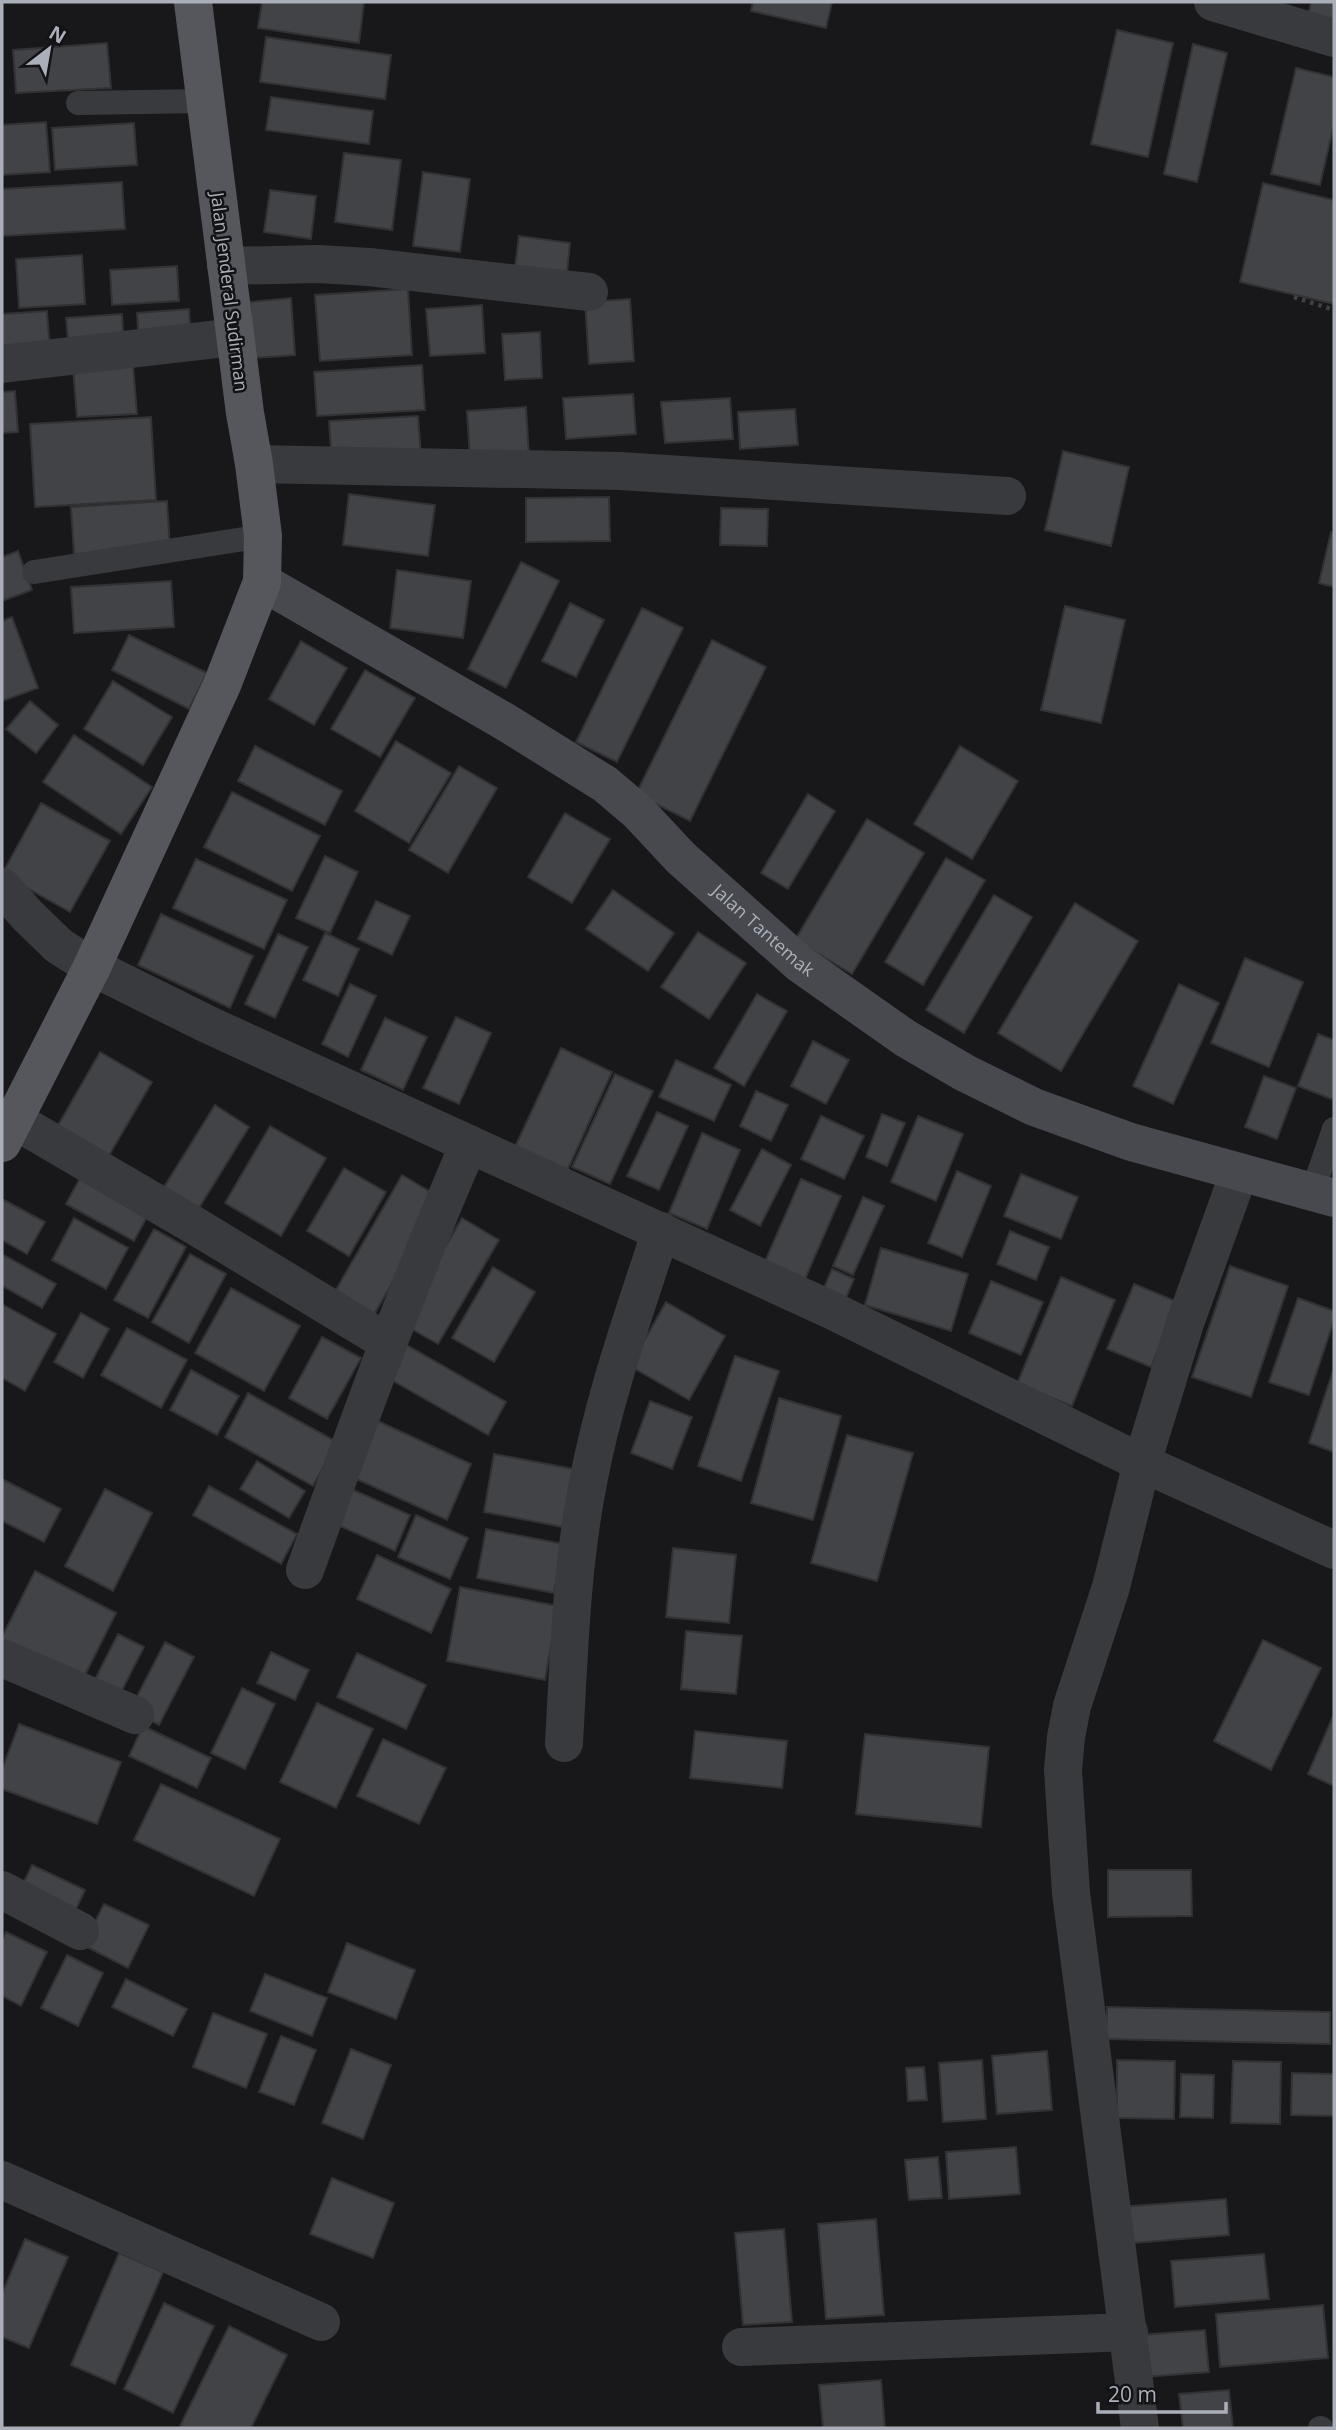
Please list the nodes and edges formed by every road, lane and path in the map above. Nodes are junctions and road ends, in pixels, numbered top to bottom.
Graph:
1 (193, 2) edge
2 (1213, 2) edge
3 (1334, 38) edge
4 (205, 102) junction
5 (78, 103) dead end
6 (226, 266) junction
7 (589, 292) dead end
8 (1294, 297) dead end
9 (1334, 310) edge
10 (235, 337) junction
11 (2, 364) edge
12 (254, 464) junction
13 (1007, 496) dead end
14 (263, 536) junction
15 (34, 572) dead end
16 (262, 582) junction
17 (3, 893) edge
18 (92, 967) junction
19 (1334, 1129) edge
20 (8, 1132) edge
21 (469, 1143) junction
22 (1239, 1173) junction
23 (1323, 1196) edge
24 (661, 1231) junction
25 (387, 1342) junction
26 (1142, 1464) junction
27 (1334, 1550) edge
28 (305, 1570) dead end
29 (2, 1658) edge
30 (135, 1716) dead end
31 (565, 1742) dead end
32 (2, 1890) edge
33 (80, 1931) dead end
34 (2, 2180) edge
35 (321, 2322) dead end
36 (1129, 2332) junction
37 (741, 2347) dead end
38 (1140, 2428) edge

1 - 4 main road, Jalan Jenderal Sudirman
2 - 3 street
4 - 5 lane
4 - 6 main road, Jalan Jenderal Sudirman
6 - 7 street
6 - 10 main road, Jalan Jenderal Sudirman
8 - 9 path
10 - 11 street
10 - 12 main road, Jalan Jenderal Sudirman
12 - 13 street
12 - 14 main road, Jalan Jenderal Sudirman
14 - 15 lane
14 - 16 main road, Jalan Jenderal Sudirman
16 - 18 main road, Jalan Jenderal Sudirman
16 - 22 street, Jalan Tantemak
17 - 18 street
18 - 20 main road, Jalan Jenderal Sudirman
18 - 21 street
19 - 23 lane
20 - 25 street
21 - 24 street
21 - 25 street
22 - 23 street, Jalan Tantemak
22 - 26 street
24 - 26 street
24 - 31 street
25 - 28 street
26 - 27 street
26 - 36 street
29 - 30 street
32 - 33 street
34 - 35 street
36 - 37 street
36 - 38 street

